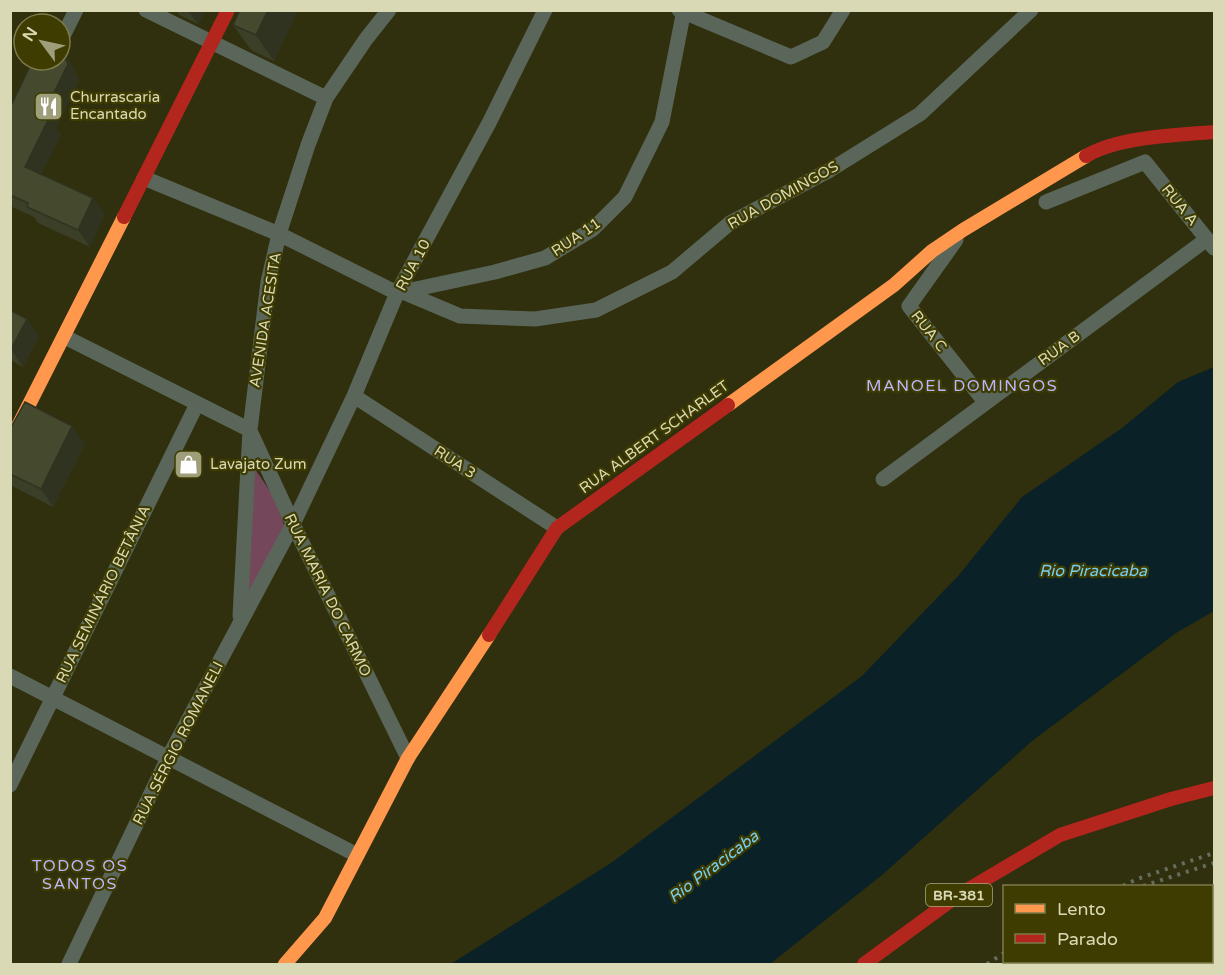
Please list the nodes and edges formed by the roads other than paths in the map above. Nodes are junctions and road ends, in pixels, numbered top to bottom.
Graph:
1 (146, 10) edge
2 (228, 10) edge
3 (389, 10) edge
4 (545, 10) edge
5 (843, 10) edge
6 (1031, 10) edge
7 (682, 11) edge
8 (212, 43) junction
9 (326, 98) junction
10 (1215, 132) edge
11 (144, 178) junction
12 (1046, 202) dead end
13 (963, 230) junction
14 (279, 234) junction
15 (1211, 244) edge
16 (400, 293) junction
17 (65, 337) junction
18 (354, 396) junction
19 (985, 402) junction
20 (197, 404) junction
21 (250, 430) junction
22 (10, 442) edge
23 (883, 478) dead end
24 (293, 524) junction
25 (557, 528) junction
26 (240, 622) junction
27 (10, 676) edge
28 (52, 698) junction
29 (168, 758) junction
30 (408, 758) junction
31 (10, 785) edge
32 (1215, 788) edge
33 (357, 855) junction
34 (69, 964) edge
35 (285, 964) edge
36 (864, 964) edge

1 - 8 street
2 - 8 main road
3 - 9 street, AVENIDA ACESITA
4 - 16 street, RUA 10
5 - 7 street
6 - 16 street, RUA DOMINGOS
7 - 16 street, RUA 11
8 - 9 street
8 - 11 main road
9 - 14 street, AVENIDA ACESITA
10 - 13 main road, RUA ALBERT SCHARLET
11 - 14 street, RUA DOMINGOS
11 - 17 main road
12 - 15 street, RUA A
13 - 19 street, RUA C
13 - 25 main road, RUA ALBERT SCHARLET
14 - 16 street, RUA DOMINGOS
14 - 21 street, AVENIDA ACESITA
15 - 19 street, RUA B
16 - 18 street, RUA 10
17 - 20 street
17 - 22 main road
18 - 24 street, RUA 10
18 - 25 street, RUA 3
19 - 23 street, RUA B
20 - 21 street
20 - 28 street, RUA SEMINÁRIO BETÂNIA
21 - 24 street, RUA MARIA DO CARMO
21 - 26 street, AVENIDA ACESITA
24 - 26 street, RUA SÉRGIO ROMANELI
24 - 30 street, RUA MARIA DO CARMO
25 - 30 main road, RUA ALBERT SCHARLET
26 - 29 street, RUA SÉRGIO ROMANELI
27 - 28 street
28 - 29 street
28 - 31 street, RUA SEMINÁRIO BETÂNIA
29 - 33 street
29 - 34 street, RUA SÉRGIO ROMANELI
30 - 33 main road, RUA ALBERT SCHARLET
32 - 36 main road, BR-381
33 - 35 main road, RUA ALBERT SCHARLET

